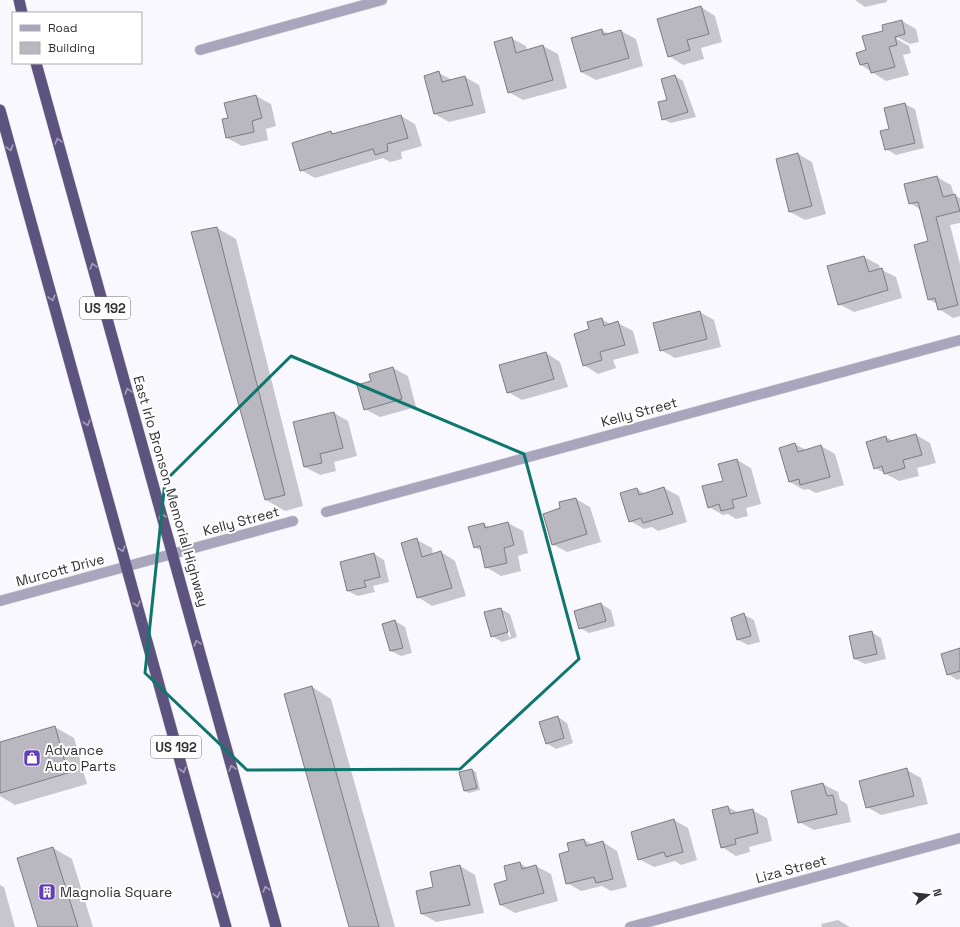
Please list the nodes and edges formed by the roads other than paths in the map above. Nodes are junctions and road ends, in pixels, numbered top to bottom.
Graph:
1 (19, 0) edge
2 (382, 0) edge
3 (22, 12) edge
4 (200, 50) dead end
5 (36, 64) edge
6 (0, 110) edge
7 (960, 340) edge
8 (326, 512) dead end
9 (293, 521) dead end
10 (173, 554) junction
11 (127, 566) junction
12 (0, 601) edge
13 (960, 838) edge
14 (226, 927) edge
15 (276, 927) edge
16 (630, 927) edge

1 - 3 highway
2 - 4 street
10 -> 5 highway, East Irlo Bronson Memorial Highway / US 192
6 -> 11 highway, US 192
7 - 8 street, Kelly Street
9 - 10 street, Kelly Street
10 - 11 street, Kelly Street
15 -> 10 highway, East Irlo Bronson Memorial Highway / US 192
11 - 12 street, Murcott Drive
11 -> 14 highway, US 192
13 - 16 street, Liza Street

